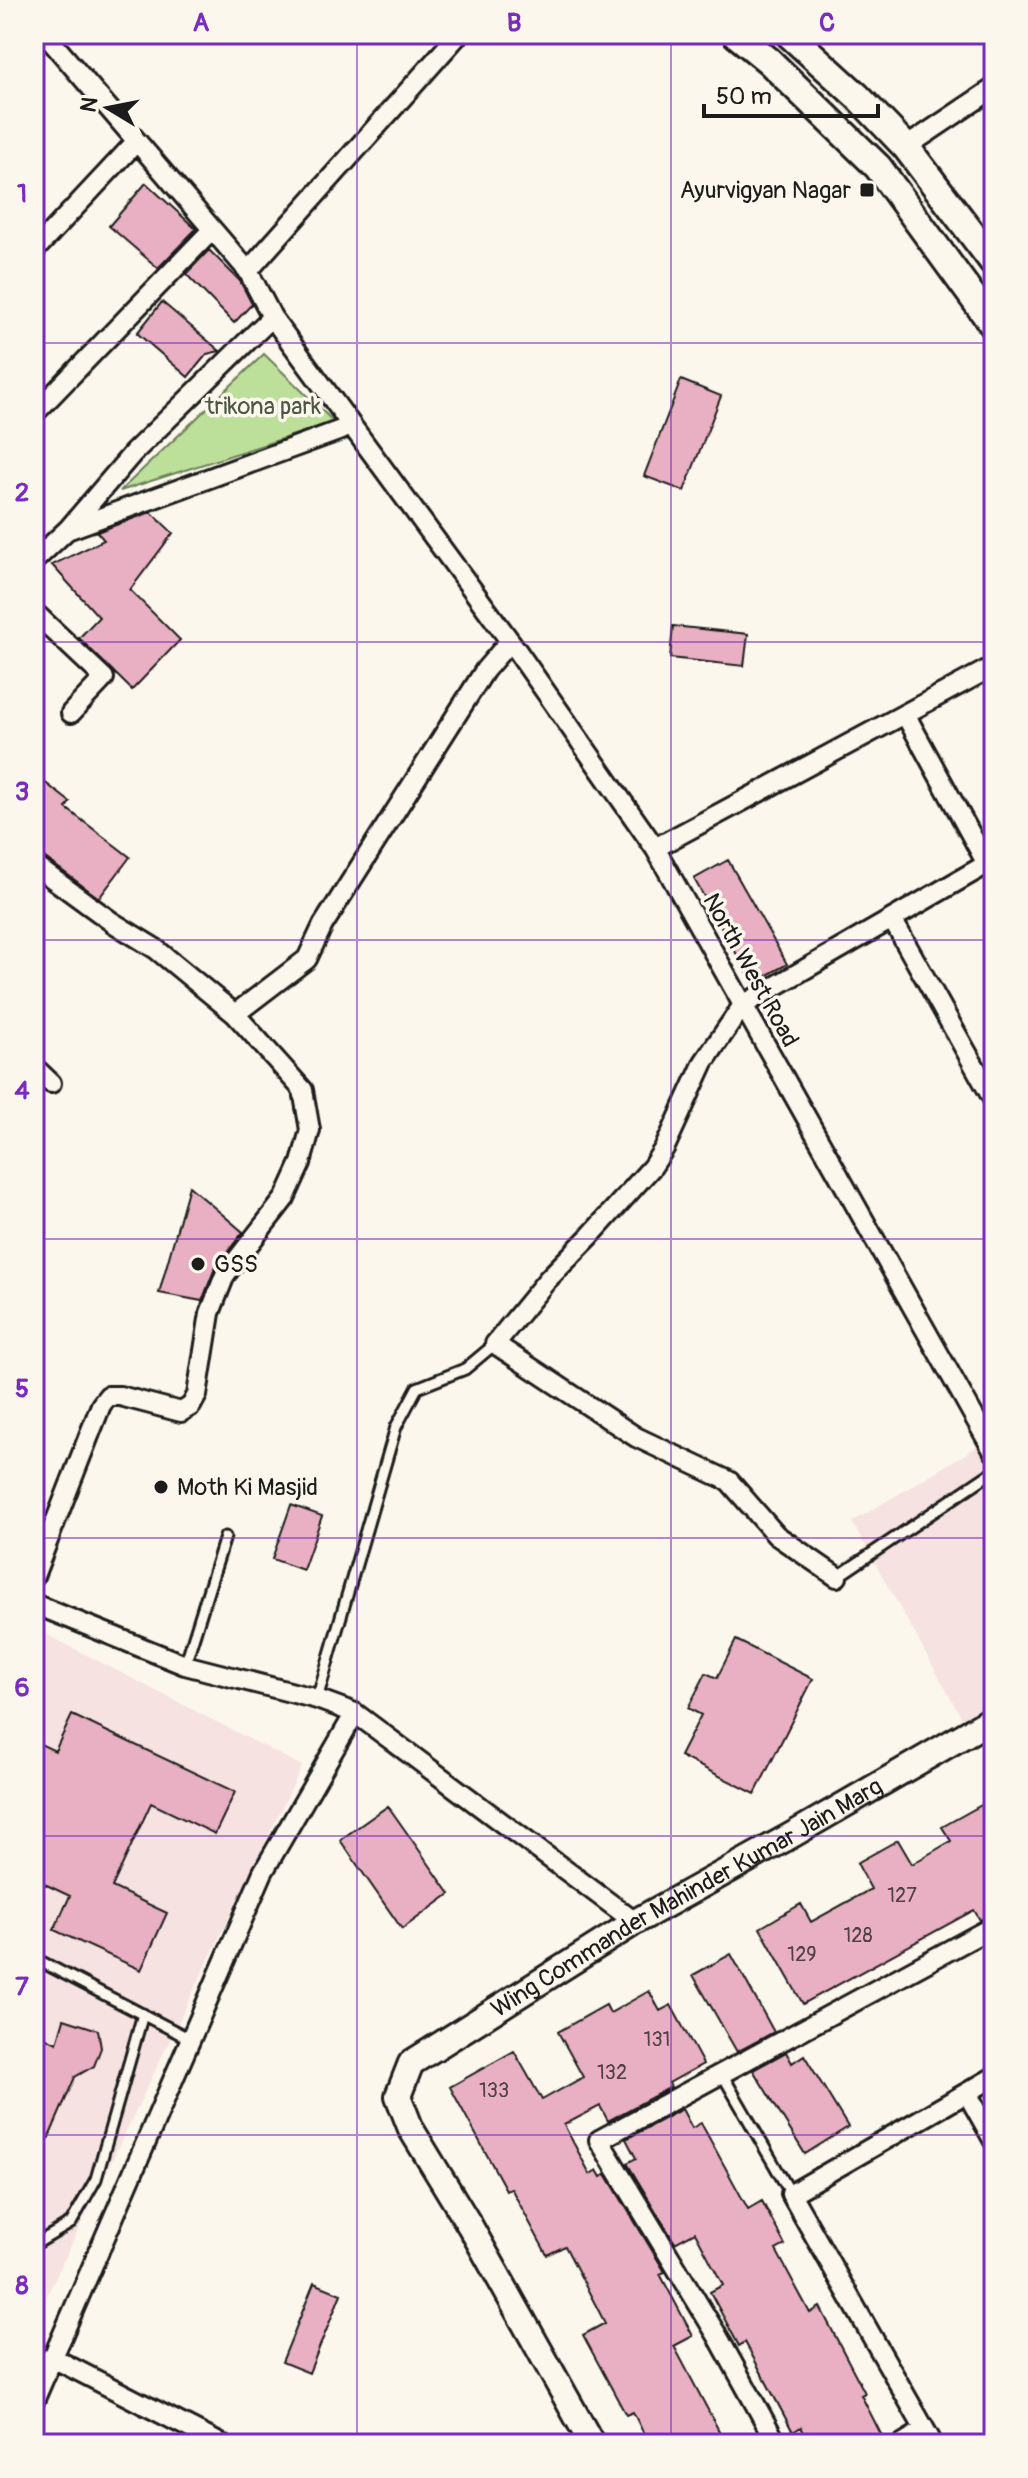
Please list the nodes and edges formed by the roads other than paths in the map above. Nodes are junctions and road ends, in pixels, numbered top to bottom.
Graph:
1 (45, 34) edge
2 (459, 34) edge
3 (736, 34) edge
4 (789, 34) edge
5 (994, 88) edge
6 (135, 143) junction
7 (906, 147) junction
8 (212, 230) junction
9 (37, 240) edge
10 (994, 263) edge
11 (248, 271) junction
12 (272, 317) junction
13 (994, 326) edge
14 (34, 414) edge
15 (352, 426) junction
16 (67, 530) junction
17 (34, 561) edge
18 (34, 612) edge
19 (510, 641) junction
20 (994, 666) edge
21 (71, 713) dead end
22 (905, 714) junction
23 (655, 848) junction
24 (990, 862) edge
25 (34, 865) edge
26 (892, 919) junction
27 (743, 1005) junction
28 (235, 1014) junction
29 (34, 1067) edge
30 (51, 1083) dead end
31 (994, 1101) edge
32 (495, 1344) junction
33 (994, 1452) edge
34 (994, 1471) edge
35 (225, 1537) dead end
36 (34, 1576) edge
37 (837, 1577) joint
38 (34, 1604) edge
39 (185, 1665) junction
40 (317, 1699) junction
41 (355, 1713) junction
42 (994, 1718) edge
43 (635, 1922) junction
44 (994, 1926) edge
45 (38, 1960) edge
46 (34, 1971) edge
47 (143, 2014) junction
48 (190, 2039) junction
49 (721, 2072) junction
50 (994, 2077) edge
51 (967, 2093) junction
52 (994, 2141) edge
53 (791, 2194) junction
54 (34, 2240) edge
55 (51, 2357) junction
56 (34, 2401) edge
57 (929, 2437) edge
58 (221, 2444) edge
59 (592, 2444) edge
60 (777, 2444) edge
61 (902, 2444) edge

1 - 6 street, North West Road
2 - 11 street
3 - 13 main road
4 - 7 main road
5 - 7 street
6 - 8 street, North West Road
6 - 9 street
7 - 10 main road
8 - 11 street, North West Road
8 - 14 street
11 - 12 street, North West Road
12 - 15 street, North West Road
12 - 16 street
15 - 16 street
15 - 19 street, North West Road
16 - 17 street
18 - 21 street
19 - 23 street, North West Road
19 - 28 street
20 - 22 street
22 - 23 street
22 - 24 street
23 - 27 street, North West Road
24 - 26 street
25 - 28 street
26 - 27 street
26 - 31 street
27 - 32 street
27 - 33 street, North West Road
28 - 36 street
29 - 30 street
32 - 37 street
32 - 40 lane
34 - 37 lane
35 - 39 lane
38 - 39 street
39 - 40 street
40 - 41 street
41 - 43 street
41 - 48 street
42 - 43 street, Wing Commander Mahinder Kumar Jain Marg
43 - 59 street, Wing Commander Mahinder Kumar Jain Marg
44 - 49 street
45 - 46 lane
45 - 47 lane
47 - 48 lane
47 - 54 lane
48 - 55 street
49 - 53 lane
49 - 60 street
50 - 51 street
51 - 52 street
51 - 53 street
53 - 57 street
55 - 56 street
55 - 58 street
57 - 61 street

